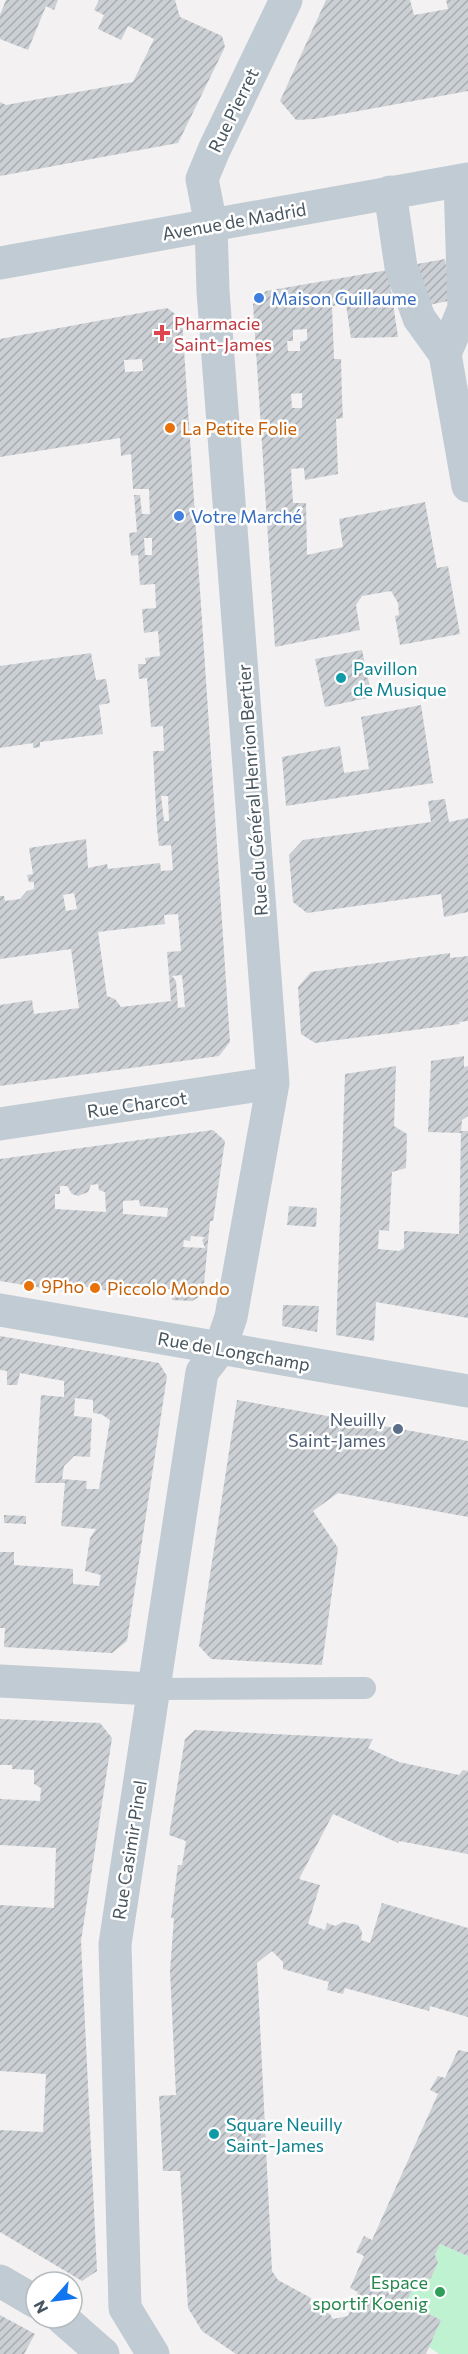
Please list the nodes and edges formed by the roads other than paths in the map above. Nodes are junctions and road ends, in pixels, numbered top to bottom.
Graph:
1 (286, 0) edge
2 (464, 180) edge
3 (390, 192) junction
4 (211, 225) junction
5 (0, 263) edge
6 (444, 354) junction
7 (468, 486) edge
8 (273, 1083) junction
9 (0, 1124) edge
10 (0, 1310) edge
11 (220, 1349) junction
12 (468, 1391) edge
13 (0, 1681) edge
14 (365, 1688) dead end
15 (152, 1689) junction
16 (0, 2281) edge
17 (24, 2295) edge
18 (125, 2308) junction
19 (83, 2335) edge
20 (153, 2354) edge

1 - 4 street, Rue Pierret
2 - 3 street, Avenue de Madrid
2 - 6 street
3 - 4 street, Avenue de Madrid
3 - 6 street
4 - 5 street, Avenue de Madrid
4 - 8 street, Rue du Général Henrion Bertier
6 - 7 street
8 - 9 street, Rue Charcot
8 - 11 street, Rue du Général Henrion Bertier
10 - 11 street, Rue de Longchamp
11 - 12 street, Rue de Longchamp
11 - 15 street, Rue Casimir Pinel
13 - 15 street
14 - 15 lane
15 - 18 street, Rue Casimir Pinel
16 - 17 street
18 - 19 street
18 - 20 street, Rue Casimir Pinel

